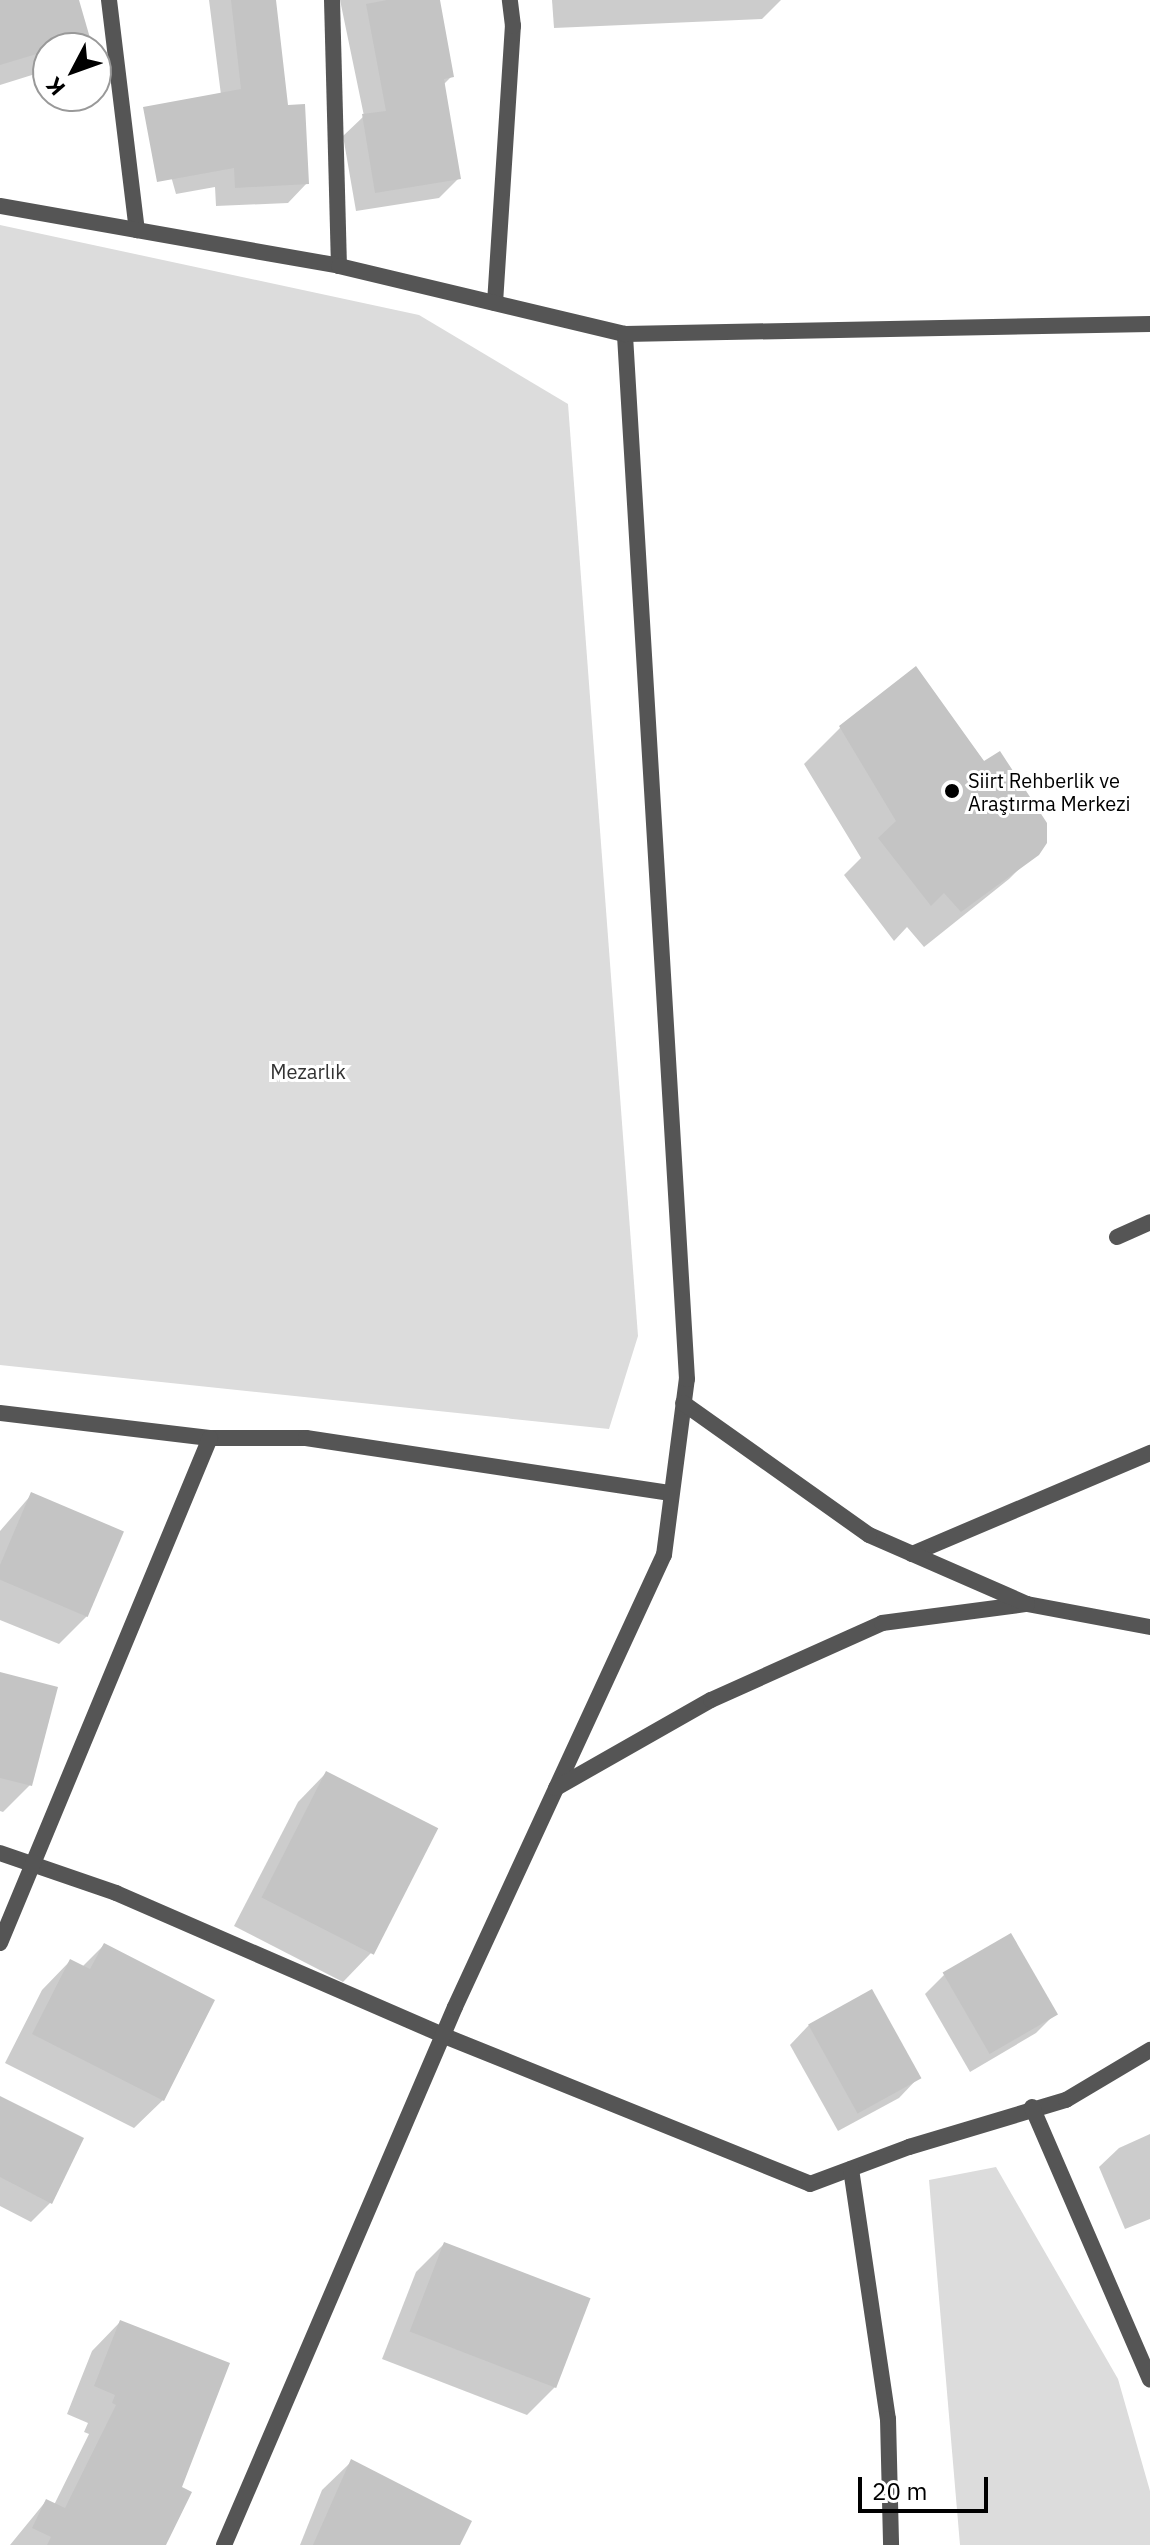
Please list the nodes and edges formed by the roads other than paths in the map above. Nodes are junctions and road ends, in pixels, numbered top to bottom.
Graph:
1 (109, 0) edge
2 (332, 0) edge
3 (510, 0) edge
4 (0, 206) edge
5 (137, 230) junction
6 (339, 266) junction
7 (495, 303) junction
8 (1150, 324) edge
9 (625, 334) junction
10 (1150, 1222) edge
11 (1117, 1237) dead end
12 (683, 1403) junction
13 (0, 1413) edge
14 (210, 1438) junction
15 (1150, 1453) edge
16 (671, 1493) junction
17 (912, 1554) junction
18 (1027, 1604) junction
19 (1150, 1627) edge
20 (556, 1788) junction
21 (0, 1853) edge
22 (31, 1864) junction
23 (0, 1943) edge
24 (442, 2035) junction
25 (1150, 2050) edge
26 (1032, 2107) junction
27 (851, 2169) junction
28 (1150, 2380) edge
29 (224, 2545) edge
30 (891, 2545) edge

1 - 5 street
2 - 6 street
3 - 7 street
4 - 5 street
5 - 6 street
6 - 7 street
7 - 9 street
8 - 9 street
9 - 12 street
10 - 11 street
12 - 16 street
12 - 17 street
13 - 14 street
14 - 16 street
14 - 22 street
15 - 17 street
16 - 20 street
17 - 18 street
18 - 19 street
18 - 20 street
20 - 24 street
21 - 22 street
22 - 23 street
22 - 24 street
24 - 27 street
24 - 29 street
25 - 26 street
26 - 27 street
26 - 28 street
27 - 30 street

